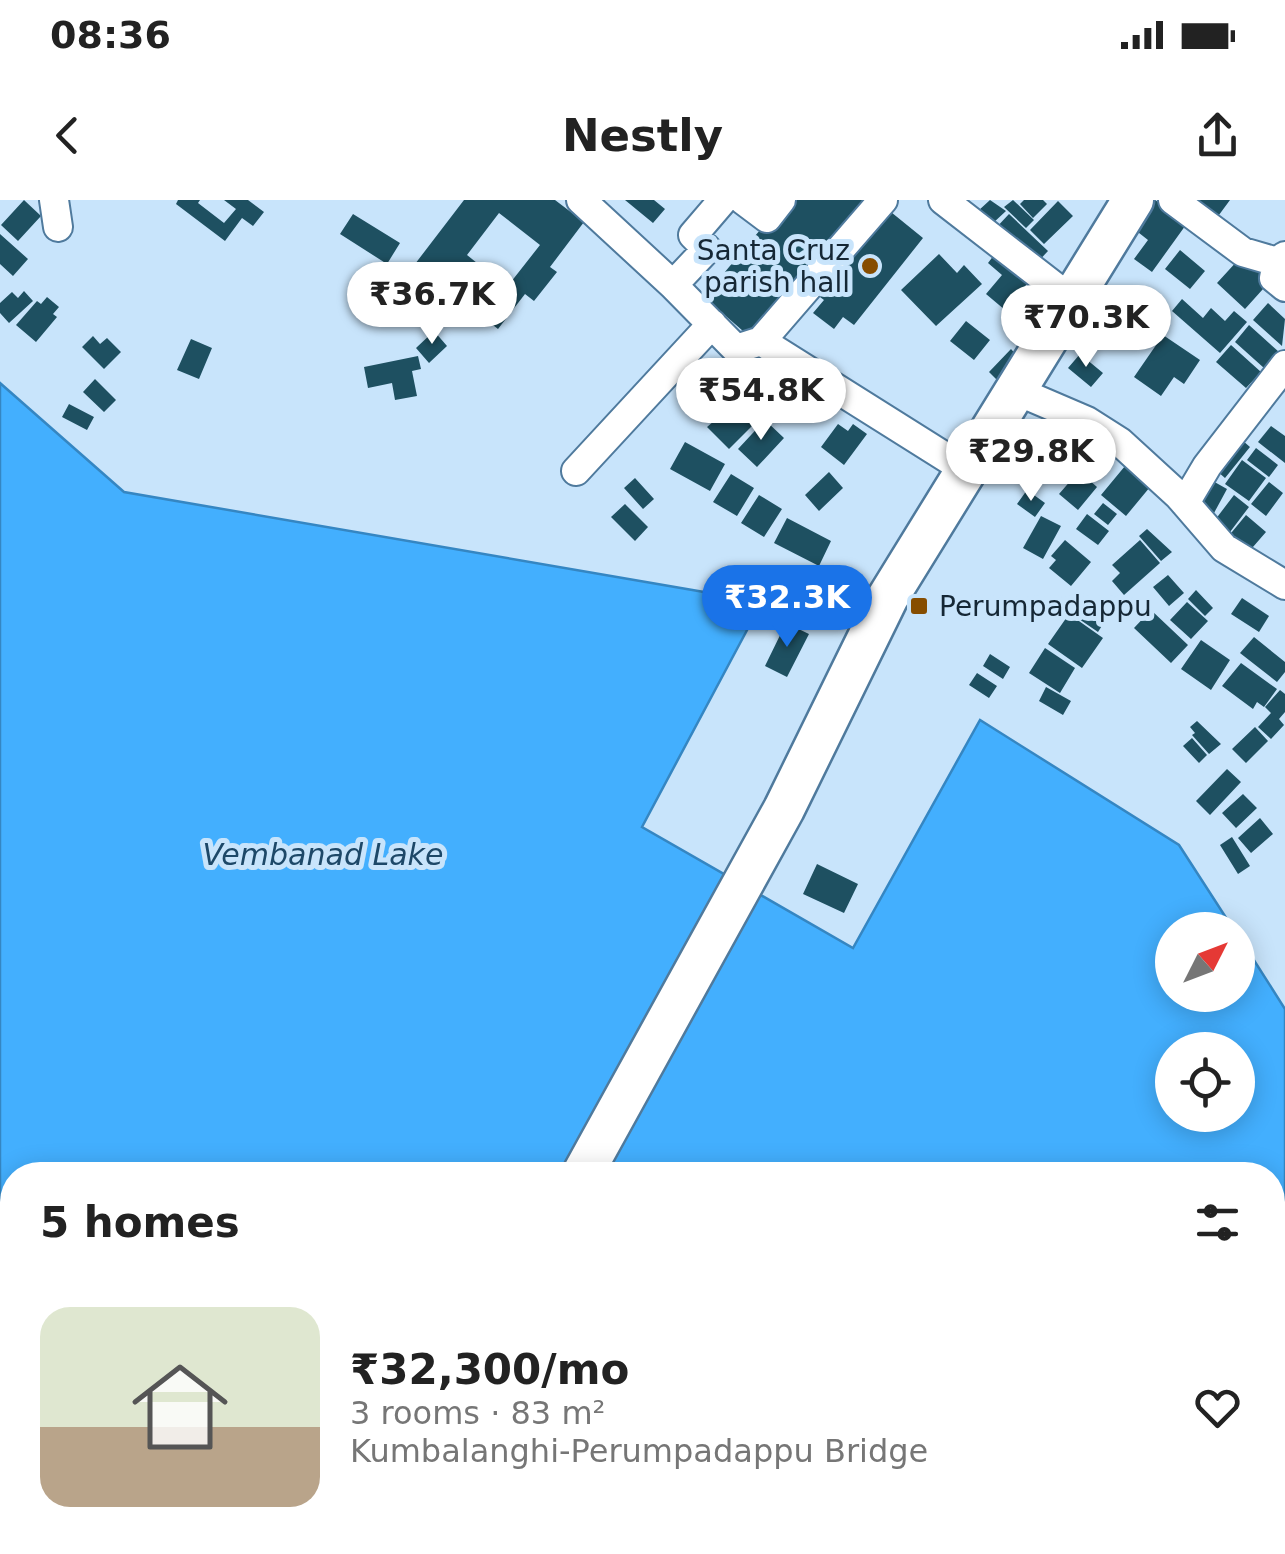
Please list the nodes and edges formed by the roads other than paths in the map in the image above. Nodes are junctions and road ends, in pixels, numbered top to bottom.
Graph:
1 (581, 200) edge
2 (724, 200) edge
3 (743, 200) edge
4 (781, 200) edge
5 (883, 200) edge
6 (943, 200) edge
7 (1133, 200) edge
8 (1173, 200) edge
9 (1282, 268) edge
10 (673, 285) junction
11 (1072, 300) junction
12 (712, 324) junction
13 (761, 341) junction
14 (1285, 366) edge
15 (1017, 391) junction
16 (966, 470) junction
17 (576, 471) dead end
18 (1185, 503) junction
19 (1285, 585) edge
20 (589, 1162) edge

1 - 10 street
2 - 10 street
3 - 4 street
5 - 13 street
6 - 11 street
7 - 11 main road
8 - 9 street
10 - 12 street
11 - 15 main road
12 - 13 street
12 - 17 street
13 - 16 street
14 - 18 street
15 - 16 main road
15 - 18 street
16 - 20 main road
18 - 19 street

